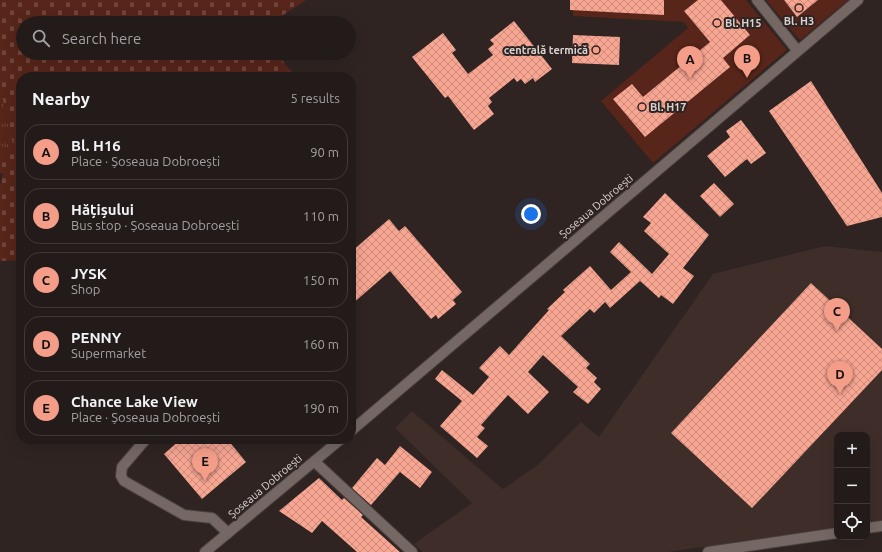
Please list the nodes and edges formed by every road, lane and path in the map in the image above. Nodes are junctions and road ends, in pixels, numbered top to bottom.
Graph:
1 (757, 0) edge
2 (858, 0) edge
3 (797, 50) junction
4 (356, 427) edge
5 (142, 444) edge
6 (335, 444) edge
7 (314, 462) junction
8 (882, 526) edge
9 (870, 528) edge
10 (228, 532) junction
11 (834, 533) edge
12 (205, 552) edge
13 (412, 552) edge
14 (708, 552) edge

1 - 3 street
2 - 3 street, Șoseaua Dobroești
3 - 4 street, Șoseaua Dobroești
5 - 10 street
6 - 7 street, Șoseaua Dobroești
7 - 10 street, Șoseaua Dobroești
7 - 13 street
8 - 9 street
10 - 12 street, Șoseaua Dobroești
11 - 14 street

